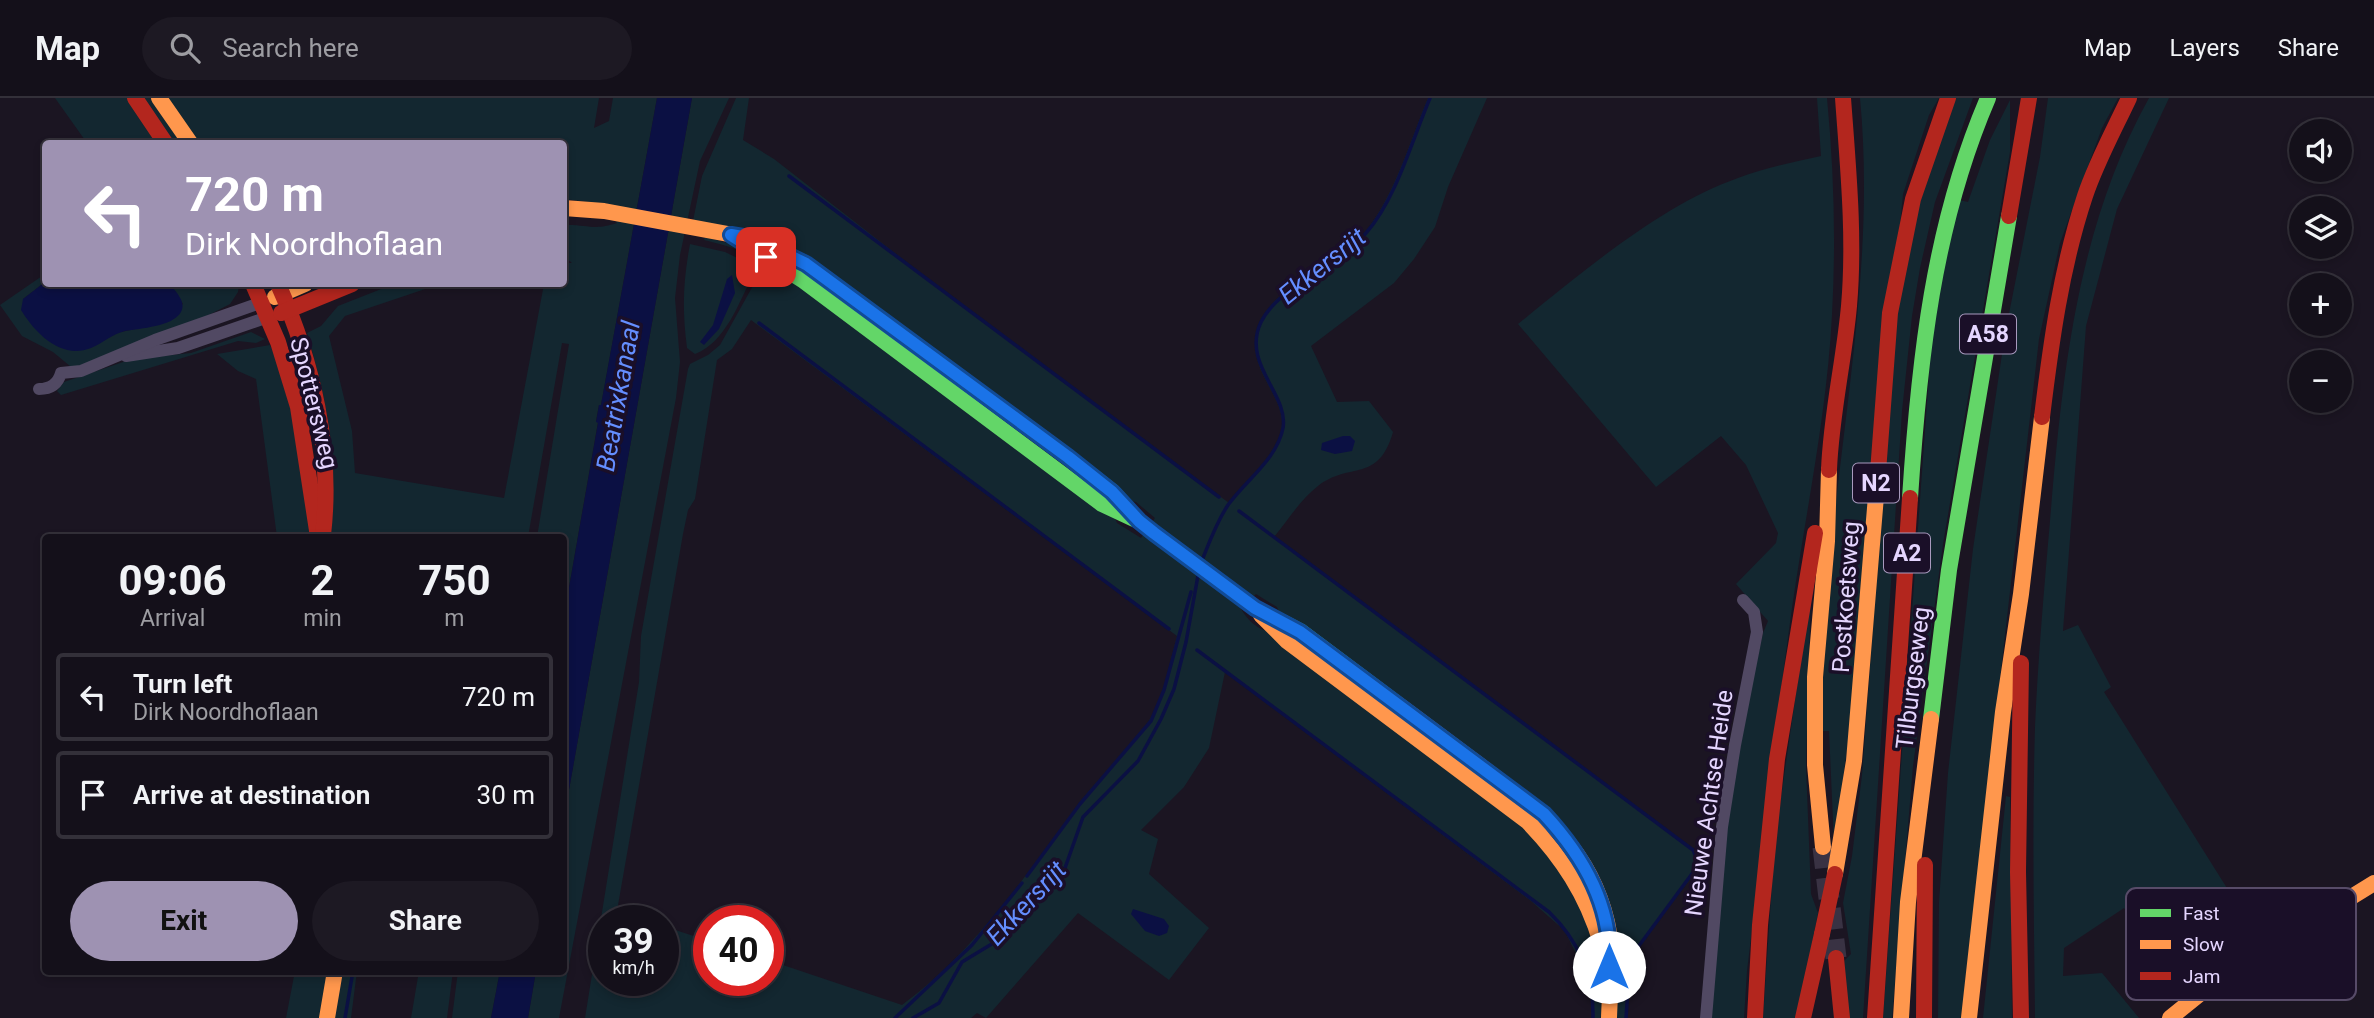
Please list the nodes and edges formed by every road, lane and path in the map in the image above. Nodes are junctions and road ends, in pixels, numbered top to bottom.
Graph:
1 (135, 98) edge
2 (159, 98) edge
3 (1843, 98) edge
4 (1948, 98) edge
5 (1988, 98) edge
6 (2029, 98) edge
7 (2129, 98) edge
8 (163, 140) edge
9 (188, 140) edge
10 (567, 208) edge
11 (254, 287) edge
12 (345, 287) edge
13 (281, 288) edge
14 (265, 309) junction
15 (290, 310) junction
16 (39, 389) dead end
17 (1830, 442) junction
18 (321, 534) edge
19 (321, 534) edge
20 (2021, 594) junction
21 (1743, 600) dead end
22 (1928, 748) junction
23 (1823, 847) tunnel mouth
24 (2374, 883) edge
25 (2356, 894) edge
26 (1836, 958) tunnel mouth
27 (334, 975) edge
28 (2193, 1000) edge
29 (327, 1018) edge
30 (1609, 1018) edge
31 (1706, 1018) edge
32 (1755, 1018) edge
33 (1803, 1018) edge
34 (1842, 1018) edge
35 (1875, 1018) edge
36 (1901, 1018) edge
37 (1924, 1018) edge
38 (1969, 1018) edge
39 (2021, 1018) edge
40 (2170, 1018) edge

1 - 8 main road
2 - 9 main road
3 - 17 main road
4 - 33 main road, Postkoetsweg / N2, bridge
5 - 35 main road, A2
6 - 22 main road, Tilburgseweg / A58
7 - 20 main road
10 - 30 main road
11 - 14 main road, Spottersweg
12 - 15 main road
13 - 14 main road
13 - 15 main road, Spottersweg
14 - 15 main road
14 - 16 street
14 - 18 main road, Spottersweg
15 - 19 main road, Spottersweg
17 - 23 main road
17 - 32 main road
20 - 38 main road
20 - 39 main road
21 - 31 street, Nieuwe Achtse Heide
22 - 36 main road, Tilburgseweg / A58
22 - 37 main road
24 - 25 main road
26 - 34 main road
27 - 29 main road
28 - 40 main road

